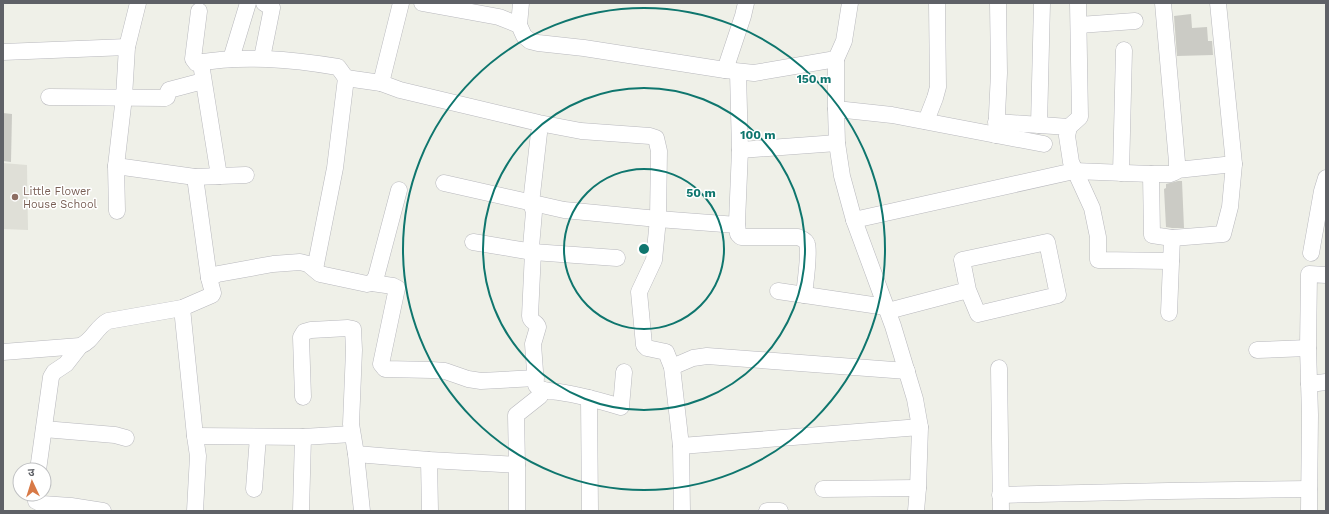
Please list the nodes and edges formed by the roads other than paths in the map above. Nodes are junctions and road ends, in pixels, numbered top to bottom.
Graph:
1 (138, 3) edge
2 (248, 3) edge
3 (264, 3) edge
4 (401, 3) edge
5 (422, 3) edge
6 (520, 3) edge
7 (746, 3) edge
8 (850, 3) edge
9 (937, 3) edge
10 (998, 3) edge
11 (1042, 3) edge
12 (1078, 3) edge
13 (1163, 3) edge
14 (1218, 3) edge
15 (452, 6) edge
16 (199, 11) dead end
17 (1135, 20) dead end
18 (519, 25) junction
19 (1079, 25) junction
20 (127, 47) junction
21 (1124, 50) dead end
22 (3, 52) edge
23 (262, 58) junction
24 (231, 59) junction
25 (836, 59) junction
26 (201, 62) junction
27 (732, 71) junction
28 (346, 78) junction
29 (204, 81) junction
30 (381, 83) junction
31 (49, 97) dead end
32 (124, 98) junction
33 (836, 109) junction
34 (926, 121) junction
35 (1039, 125) junction
36 (1069, 127) junction
37 (996, 128) junction
38 (539, 133) dead end
39 (837, 143) junction
40 (1044, 144) dead end
41 (740, 150) junction
42 (1234, 164) junction
43 (116, 166) junction
44 (1177, 170) junction
45 (1074, 171) junction
46 (1121, 173) junction
47 (1151, 174) junction
48 (246, 175) dead end
49 (219, 176) junction
50 (195, 177) junction
51 (1326, 178) edge
52 (444, 182) dead end
53 (399, 190) dead end
54 (531, 203) junction
55 (117, 211) dead end
56 (658, 219) junction
57 (854, 220) junction
58 (737, 225) junction
59 (1172, 238) junction
60 (473, 242) dead end
61 (533, 252) junction
62 (1311, 253) dead end
63 (617, 258) dead end
64 (1171, 261) junction
65 (315, 269) junction
66 (1326, 274) edge
67 (209, 278) junction
68 (372, 283) junction
69 (968, 290) junction
70 (778, 291) dead end
71 (804, 295) junction
72 (182, 308) junction
73 (887, 309) junction
74 (1169, 313) dead end
75 (80, 346) junction
76 (1308, 348) junction
77 (1257, 350) dead end
78 (3, 352) edge
79 (672, 367) junction
80 (999, 368) dead end
81 (907, 370) junction
82 (624, 372) dead end
83 (536, 378) junction
84 (1326, 382) edge
85 (1309, 384) junction
86 (540, 396) dead end
87 (303, 397) dead end
88 (589, 398) junction
89 (920, 427) junction
90 (44, 429) junction
91 (352, 434) junction
92 (195, 436) junction
93 (303, 436) junction
94 (258, 437) junction
95 (126, 438) dead end
96 (681, 446) junction
97 (356, 454) junction
98 (429, 460) junction
99 (39, 462) edge
100 (517, 465) junction
101 (918, 488) junction
102 (254, 489) dead end
103 (823, 489) dead end
104 (1309, 490) junction
105 (1000, 495) junction
106 (38, 502) edge
107 (103, 511) edge
108 (195, 511) edge
109 (301, 511) edge
110 (362, 511) edge
111 (430, 511) edge
112 (517, 511) edge
113 (590, 511) edge
114 (682, 511) edge
115 (767, 511) edge
116 (780, 511) edge
117 (916, 511) edge
118 (1001, 511) edge
119 (1309, 511) edge

1 - 20 street
2 - 24 street
3 - 23 street
4 - 30 street
5 - 15 street
6 - 18 street
7 - 27 street
8 - 25 street
9 - 34 street
10 - 37 street
11 - 35 street
12 - 19 street
13 - 44 street
14 - 42 street
15 - 18 street
16 - 26 street
17 - 19 street
18 - 27 street
19 - 36 street
20 - 22 street
20 - 32 street
21 - 46 street
23 - 24 street
23 - 28 street
24 - 26 street
25 - 27 street
25 - 33 street
26 - 29 street
27 - 41 street
28 - 30 street
28 - 65 street
29 - 32 street
29 - 49 street
30 - 56 street
31 - 32 street
32 - 43 street
33 - 34 street
33 - 39 street
34 - 37 street
35 - 36 street
35 - 37 street
36 - 45 street
37 - 40 street
38 - 54 street
39 - 41 street
39 - 57 street
41 - 58 street
42 - 44 street
42 - 59 street
43 - 50 street
43 - 55 street
44 - 47 street
45 - 46 street
45 - 57 street
45 - 64 street
46 - 47 street
47 - 59 street
48 - 49 street
49 - 50 street
50 - 67 street
51 - 62 street
52 - 54 street
53 - 68 street
54 - 56 street
54 - 61 street
56 - 58 street
56 - 79 street
57 - 73 street
58 - 71 street
59 - 64 street
60 - 61 street
61 - 63 street
61 - 83 street
64 - 74 street
65 - 67 street
65 - 68 street
66 - 76 street
67 - 72 street
68 - 83 street
69 - 69 street
69 - 73 street
70 - 71 street
71 - 73 street
72 - 75 street
72 - 92 street
73 - 81 street
75 - 78 street
75 - 90 street
76 - 77 street
76 - 85 street
79 - 81 street
79 - 96 street
80 - 105 street
81 - 89 street
82 - 88 street
83 - 88 street
84 - 85 street
85 - 104 street
86 - 100 street
87 - 91 street
88 - 113 street
89 - 96 street
89 - 101 street
90 - 95 street
90 - 99 street
91 - 93 street
91 - 97 street
92 - 94 street
92 - 108 street
93 - 94 street
93 - 109 street
94 - 102 street
96 - 114 street
97 - 98 street
97 - 110 street
98 - 100 street
98 - 111 street
100 - 112 street
101 - 103 street
101 - 117 street
104 - 105 street
104 - 119 street
105 - 118 street
106 - 107 street
115 - 116 street

